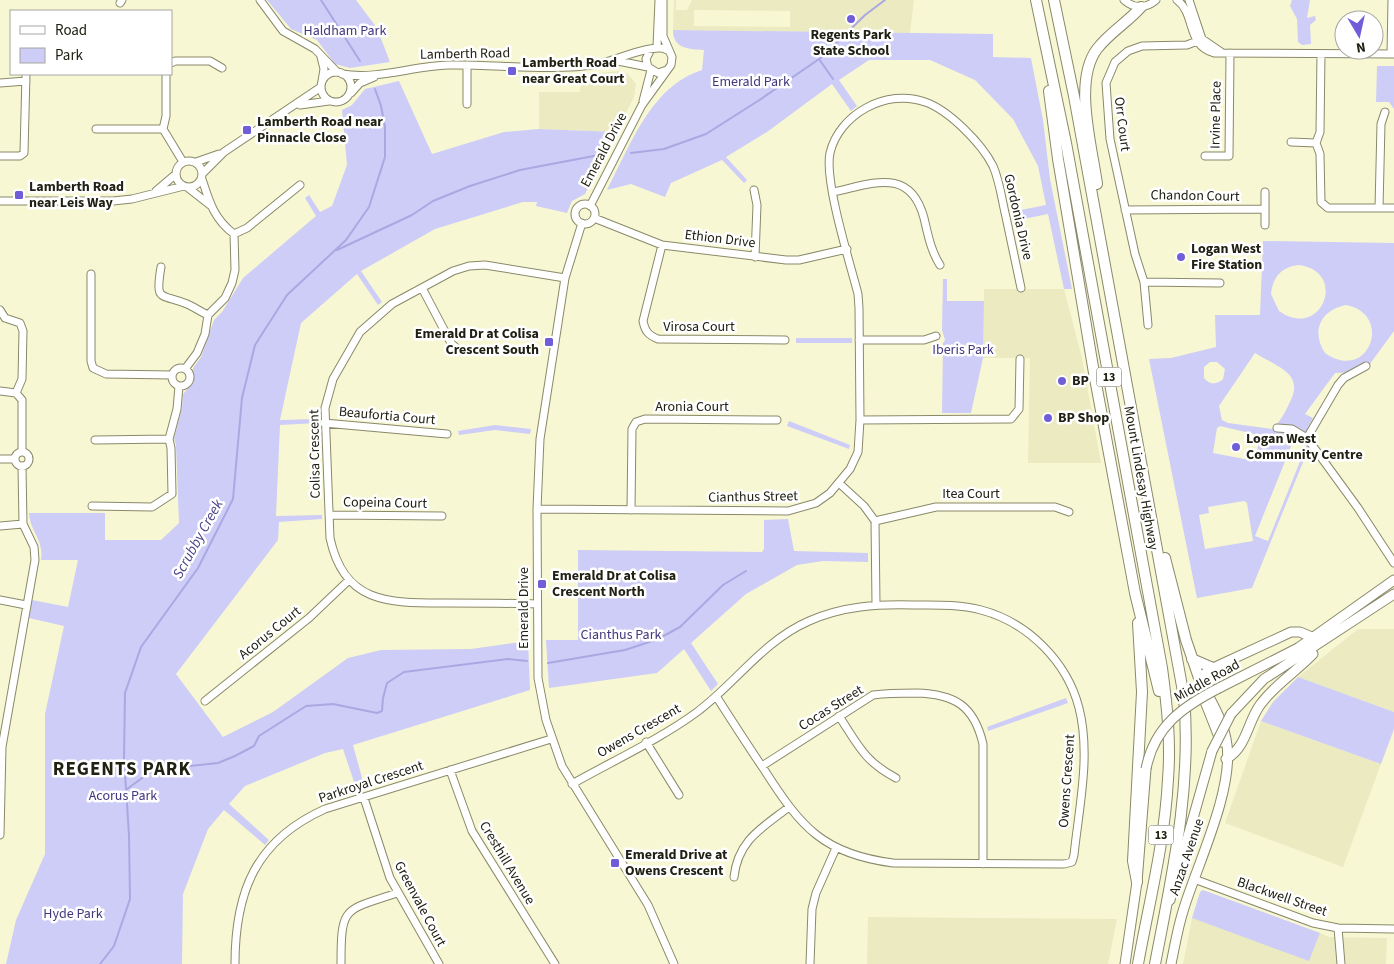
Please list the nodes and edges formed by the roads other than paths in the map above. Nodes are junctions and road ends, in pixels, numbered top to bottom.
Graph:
1 (260, 0) edge
2 (661, 0) edge
3 (1036, 0) edge
4 (1054, 0) edge
5 (1124, 0) edge
6 (1156, 0) edge
7 (1177, 0) edge
8 (1189, 0) edge
9 (1392, 0) edge
10 (1141, 7) junction
11 (1199, 40) junction
12 (654, 48) junction
13 (1047, 49) junction
14 (667, 50) junction
15 (1230, 53) junction
16 (1321, 54) junction
17 (1393, 54) edge
18 (321, 55) junction
19 (613, 60) junction
20 (172, 63) edge
21 (468, 66) junction
22 (222, 68) dead end
23 (649, 68) junction
24 (668, 69) junction
25 (339, 73) junction
26 (378, 74) junction
27 (166, 75) edge
28 (26, 77) edge
29 (0, 83) edge
30 (322, 84) junction
31 (349, 96) junction
32 (329, 101) junction
33 (467, 104) dead end
34 (295, 106) junction
35 (642, 106) junction
36 (1385, 112) dead end
37 (163, 128) junction
38 (96, 129) dead end
39 (1292, 142) dead end
40 (1316, 143) junction
41 (224, 152) junction
42 (0, 156) edge
43 (1205, 156) dead end
44 (183, 162) junction
45 (196, 162) junction
46 (176, 174) junction
47 (202, 176) junction
48 (300, 185) dead end
49 (185, 186) junction
50 (754, 190) dead end
51 (833, 192) junction
52 (1265, 192) dead end
53 (152, 194) junction
54 (0, 201) edge
55 (210, 205) junction
56 (590, 206) junction
57 (1378, 208) junction
58 (1394, 208) edge
59 (1265, 209) junction
60 (1125, 210) junction
61 (594, 218) junction
62 (1097, 220) junction
63 (582, 223) junction
64 (1265, 225) dead end
65 (234, 234) junction
66 (662, 245) junction
67 (847, 250) junction
68 (755, 256) junction
69 (940, 266) dead end
70 (161, 267) dead end
71 (91, 274) dead end
72 (565, 278) junction
73 (1144, 282) junction
74 (1220, 283) dead end
75 (422, 288) junction
76 (1021, 288) dead end
77 (0, 310) edge
78 (208, 315) junction
79 (1148, 325) dead end
80 (936, 336) dead end
81 (785, 340) dead end
82 (859, 340) junction
83 (460, 351) dead end
84 (1020, 360) dead end
85 (1366, 366) dead end
86 (185, 369) junction
87 (172, 375) junction
88 (179, 386) junction
89 (0, 391) edge
90 (16, 392) junction
91 (777, 420) dead end
92 (860, 420) junction
93 (324, 423) junction
94 (1277, 428) dead end
95 (447, 434) dead end
96 (1307, 438) junction
97 (169, 439) junction
98 (95, 440) dead end
99 (22, 452) junction
100 (0, 459) edge
101 (15, 459) junction
102 (22, 466) junction
103 (840, 484) junction
104 (92, 506) dead end
105 (537, 509) junction
106 (632, 510) junction
107 (1069, 512) dead end
108 (329, 515) junction
109 (442, 516) dead end
110 (875, 522) junction
111 (23, 524) junction
112 (0, 526) edge
113 (1156, 537) junction
114 (1394, 562) edge
115 (349, 580) junction
116 (1394, 580) edge
117 (1136, 593) junction
118 (1394, 594) edge
119 (0, 600) edge
120 (537, 604) junction
121 (876, 604) junction
122 (26, 605) junction
123 (1316, 642) junction
124 (1192, 659) junction
125 (1213, 668) junction
126 (1199, 678) junction
127 (716, 696) junction
128 (205, 701) dead end
129 (1167, 705) junction
130 (839, 716) junction
131 (552, 739) junction
132 (646, 742) junction
133 (1226, 759) junction
134 (762, 766) junction
135 (450, 770) junction
136 (896, 778) dead end
137 (572, 784) junction
138 (0, 785) edge
139 (679, 795) dead end
140 (364, 798) junction
141 (788, 807) junction
142 (0, 834) edge
143 (836, 848) junction
144 (983, 864) junction
145 (734, 877) dead end
146 (1194, 879) junction
147 (1137, 882) junction
148 (397, 892) junction
149 (1165, 910) junction
150 (1338, 928) junction
151 (1394, 928) edge
152 (235, 964) edge
153 (341, 964) edge
154 (439, 964) edge
155 (555, 964) edge
156 (674, 964) edge
157 (810, 964) edge
158 (1125, 964) edge
159 (1138, 964) edge
160 (1155, 964) edge
161 (1171, 964) edge
162 (1341, 964) edge

1 - 18 street
2 - 12 street, Emerald Drive
2 - 14 street, Emerald Drive
3 - 13 highway, Mount Lindesay Highway / 13
4 - 62 highway, Mount Lindesay Highway / 13
5 - 10 street
6 - 10 street
7 - 11 street
8 - 11 street
9 - 17 street
10 - 62 highway
11 - 15 street
11 - 60 street, Orr Court
12 - 14 street
12 - 19 street, Lamberth Road
12 - 23 street, Emerald Drive
13 - 117 highway
13 - 129 highway, Mount Lindesay Highway / 13
14 - 24 street, Emerald Drive
15 - 16 street
15 - 43 street, Irvine Place
16 - 17 street
16 - 40 street
18 - 25 street
18 - 30 street
19 - 21 street, Lamberth Road
19 - 23 street, Lamberth Road
20 - 22 street
21 - 26 street, Lamberth Road
21 - 33 street
23 - 24 street
23 - 35 street, Emerald Drive
24 - 35 street, Emerald Drive
25 - 26 street, Lamberth Road
25 - 30 street, Lamberth Road
25 - 31 street
26 - 31 street, Lamberth Road
27 - 37 street
28 - 29 street
28 - 42 street
30 - 32 street
30 - 34 street, Lamberth Road
31 - 32 street, Lamberth Road
32 - 34 street, Lamberth Road
34 - 41 street, Lamberth Road
35 - 56 street, Emerald Drive
36 - 57 street
37 - 38 street
37 - 44 street
39 - 40 street
40 - 57 street
41 - 45 street, Lamberth Road
41 - 47 street, Lamberth Road
44 - 45 street, Lamberth Road
44 - 46 street, Lamberth Road
45 - 47 street
46 - 49 street
46 - 53 street, Lamberth Road
47 - 49 street, Lamberth Road
47 - 55 street
48 - 65 street
49 - 53 street, Lamberth Road
49 - 55 street
50 - 68 street
51 - 67 street, Gordonia Drive
51 - 69 street
51 - 76 street, Gordonia Drive
52 - 59 street
53 - 54 street, Lamberth Road
55 - 65 street
56 - 61 street
56 - 63 street
57 - 58 street
59 - 60 street, Chandon Court
59 - 64 street
60 - 73 street, Orr Court
61 - 63 street
61 - 66 street, Ethion Drive
62 - 113 highway, Mount Lindesay Highway / 13
63 - 72 street, Emerald Drive
65 - 78 street
66 - 68 street, Ethion Drive
66 - 81 street, Virosa Court
67 - 68 street, Ethion Drive
67 - 82 street, Cianthus Street
70 - 78 street
71 - 87 street
72 - 75 street, Colisa Crescent
72 - 105 street, Emerald Drive
73 - 74 street
73 - 79 street, Orr Court
75 - 83 street
75 - 93 street, Colisa Crescent
77 - 90 street
78 - 86 street
80 - 82 street
82 - 92 street, Cianthus Street
84 - 92 street
85 - 96 street
86 - 87 street
86 - 88 street
87 - 88 street
88 - 97 street
89 - 90 street
90 - 99 street
91 - 106 street, Aronia Court
92 - 103 street, Cianthus Street
93 - 95 street, Beaufortia Court
93 - 108 street, Colisa Crescent
94 - 96 street
96 - 114 street
97 - 98 street
97 - 104 street
99 - 101 street
99 - 102 street
100 - 101 street
101 - 102 street
102 - 111 street
103 - 106 street, Cianthus Street
103 - 110 street
105 - 106 street, Cianthus Street
105 - 120 street, Emerald Drive
107 - 110 street, Itea Court
108 - 109 street, Copeina Court
108 - 115 street, Colisa Crescent
110 - 121 street
111 - 112 street
111 - 122 street
113 - 124 highway
113 - 149 highway, Mount Lindesay Highway / 13
115 - 120 street, Colisa Crescent
115 - 128 street, Acorus Court
116 - 123 main road, Middle Road
117 - 129 highway
117 - 147 highway
118 - 123 main road, Middle Road
119 - 122 street
120 - 131 street, Emerald Drive
121 - 127 street, Owens Crescent
121 - 144 street, Owens Crescent
122 - 138 street
123 - 125 main road
123 - 133 main road
123 - 147 main road, Middle Road, bridge
123 - 149 main road, Middle Road, bridge
124 - 125 highway
124 - 126 highway
125 - 126 main road
126 - 133 main road, Anzac Avenue
127 - 132 street, Owens Crescent
127 - 134 street, Owens Crescent
129 - 159 highway, Mount Lindesay Highway / 13
130 - 134 street, Cocas Street
130 - 136 street
130 - 144 street, Cocas Street
131 - 135 street, Parkroyal Crescent
131 - 137 street, Emerald Drive
132 - 137 street, Owens Crescent
132 - 139 street
133 - 146 main road, Anzac Avenue
134 - 141 street, Owens Crescent
135 - 140 street, Parkroyal Crescent
135 - 155 street, Cresthill Avenue
137 - 156 street, Emerald Drive
138 - 142 street
140 - 148 street, Greenvale Court
140 - 152 street, Parkroyal Crescent
141 - 143 street, Owens Crescent
141 - 145 street
143 - 144 street, Owens Crescent
143 - 157 street
146 - 150 street, Blackwell Street
146 - 161 main road, Anzac Avenue
147 - 158 main road, Middle Road
148 - 153 street
148 - 154 street, Greenvale Court
149 - 160 highway, Mount Lindesay Highway / 13
150 - 151 street, Blackwell Street
150 - 162 street

